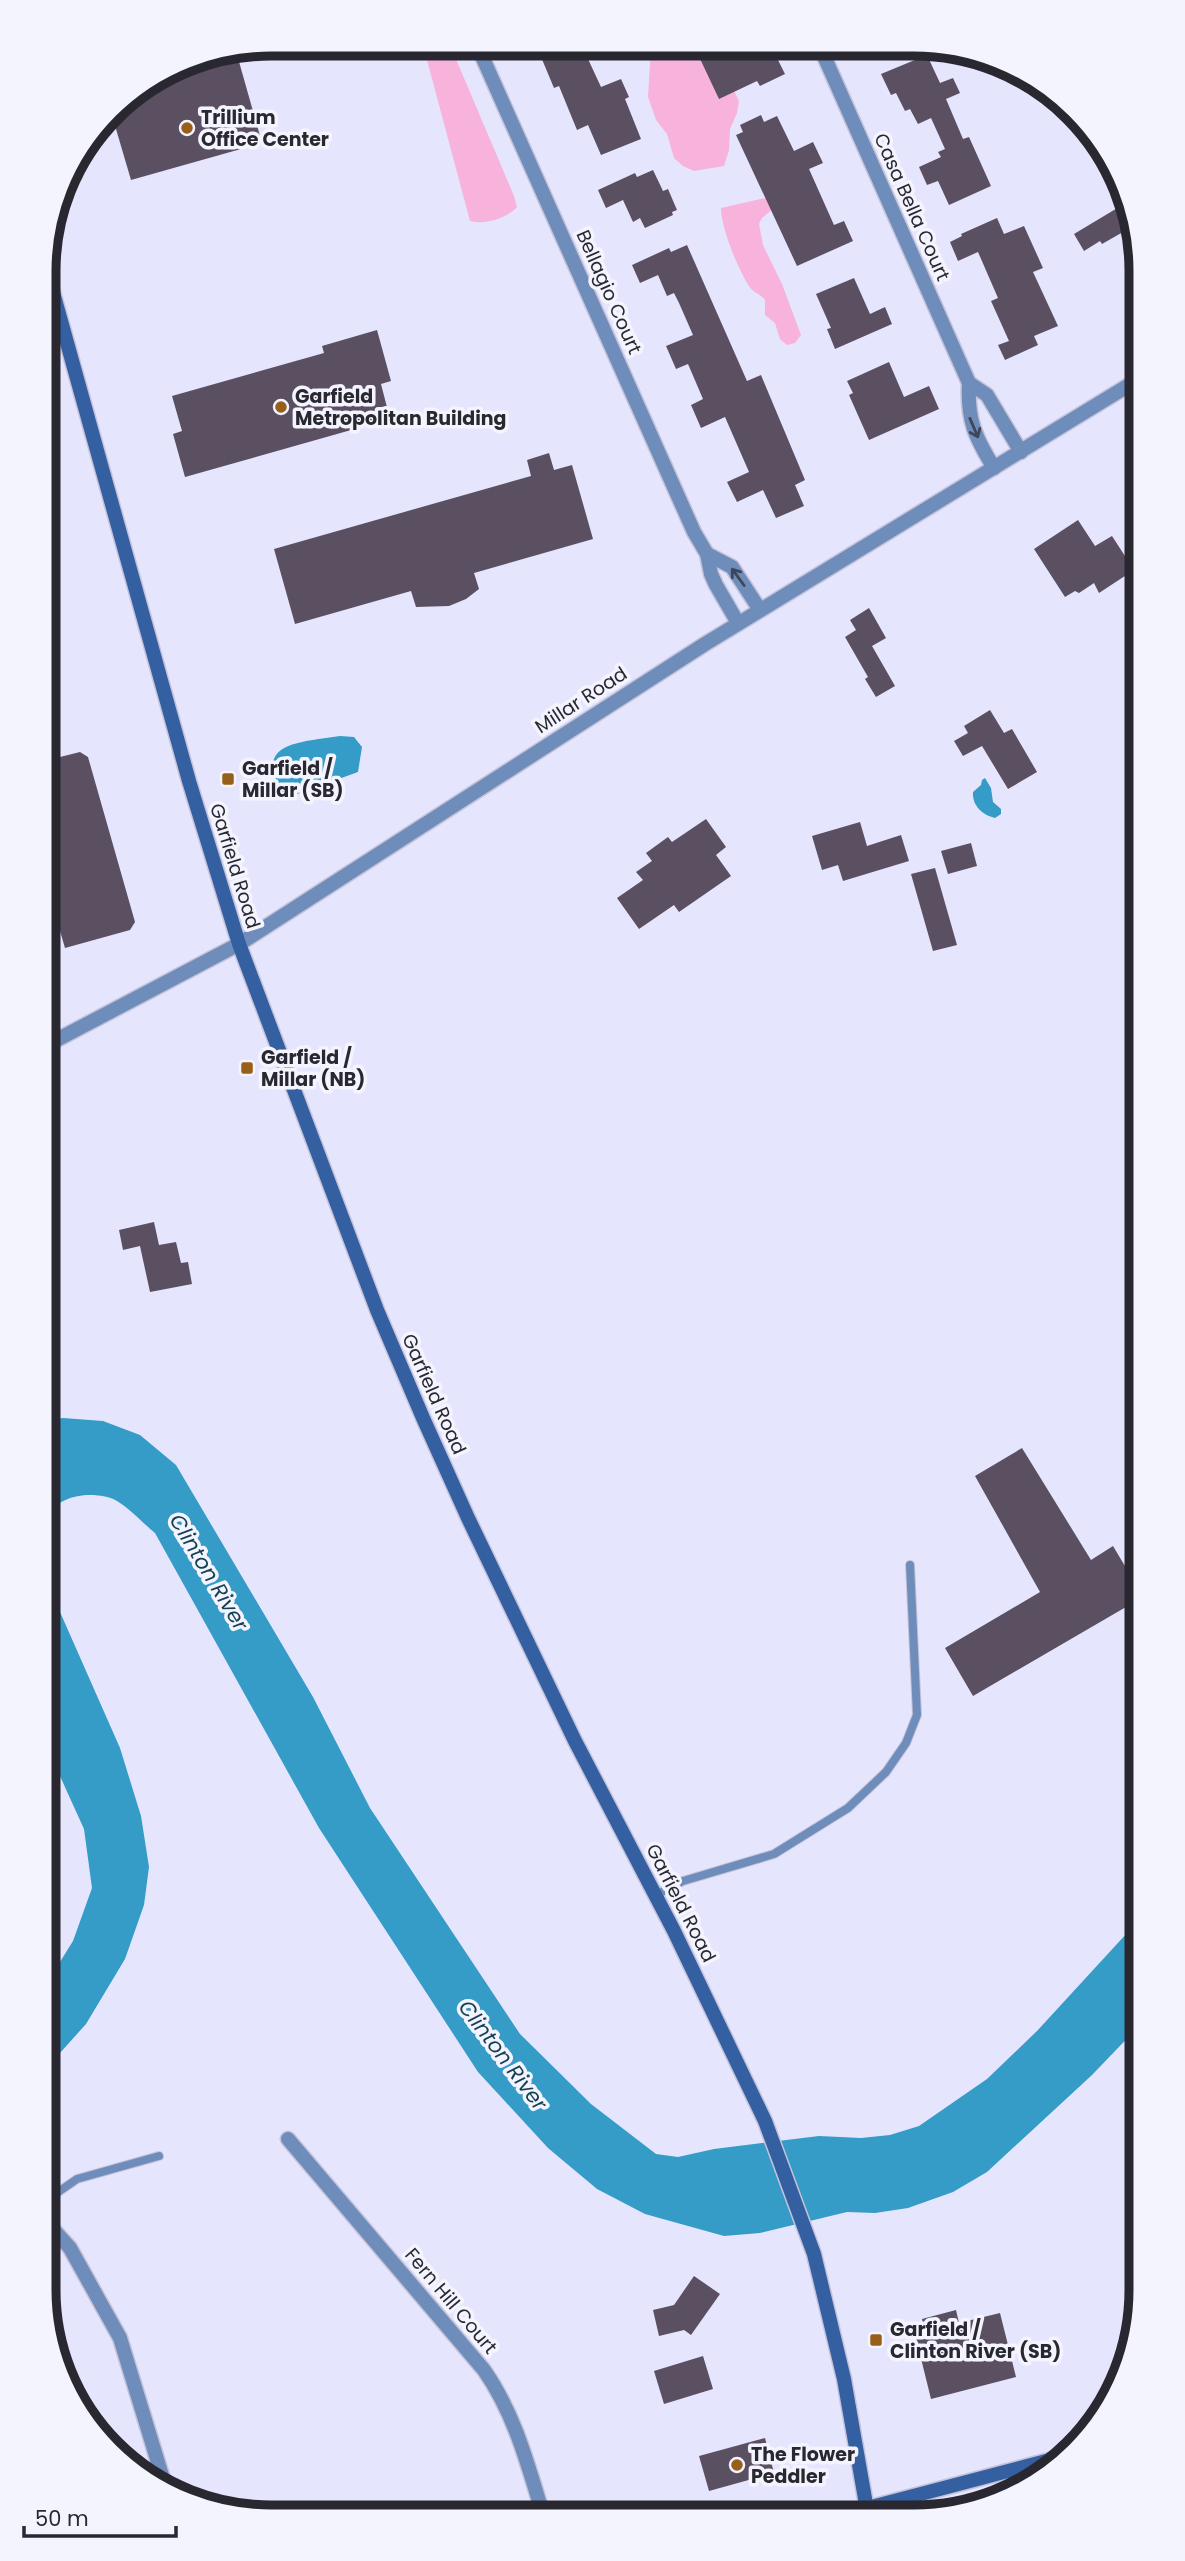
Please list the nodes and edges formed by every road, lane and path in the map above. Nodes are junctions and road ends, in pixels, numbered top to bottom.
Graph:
1 (482, 56) edge
2 (824, 56) edge
3 (56, 303) edge
4 (969, 383) junction
5 (1129, 385) edge
6 (1021, 452) junction
7 (994, 468) junction
8 (707, 554) junction
9 (760, 610) junction
10 (738, 623) junction
11 (239, 944) junction
12 (56, 1040) edge
13 (910, 1565) dead end
14 (656, 1895) junction
15 (288, 2139) dead end
16 (159, 2156) dead end
17 (56, 2192) edge
18 (56, 2233) edge
19 (1043, 2462) edge
20 (161, 2474) edge
21 (540, 2505) edge
22 (863, 2505) edge
23 (879, 2505) edge

1 - 8 street, Bellagio Court
2 - 4 street, Casa Bella Court
3 - 11 main road, Garfield Road
4 - 6 street, Casa Bella Court
4 -> 7 street, Casa Bella Court
5 - 6 street, Millar Road
6 - 7 street, Millar Road
7 - 9 street, Millar Road
9 -> 8 street, Bellagio Court
8 - 10 street, Bellagio Court
9 - 10 street, Millar Road
10 - 11 street, Millar Road
11 - 12 street, Millar Road
11 - 14 main road, Garfield Road
13 - 14 lane
14 - 22 main road, Garfield Road
15 - 21 street, Fern Hill Court
16 - 17 lane
18 - 20 street
19 - 23 main road

